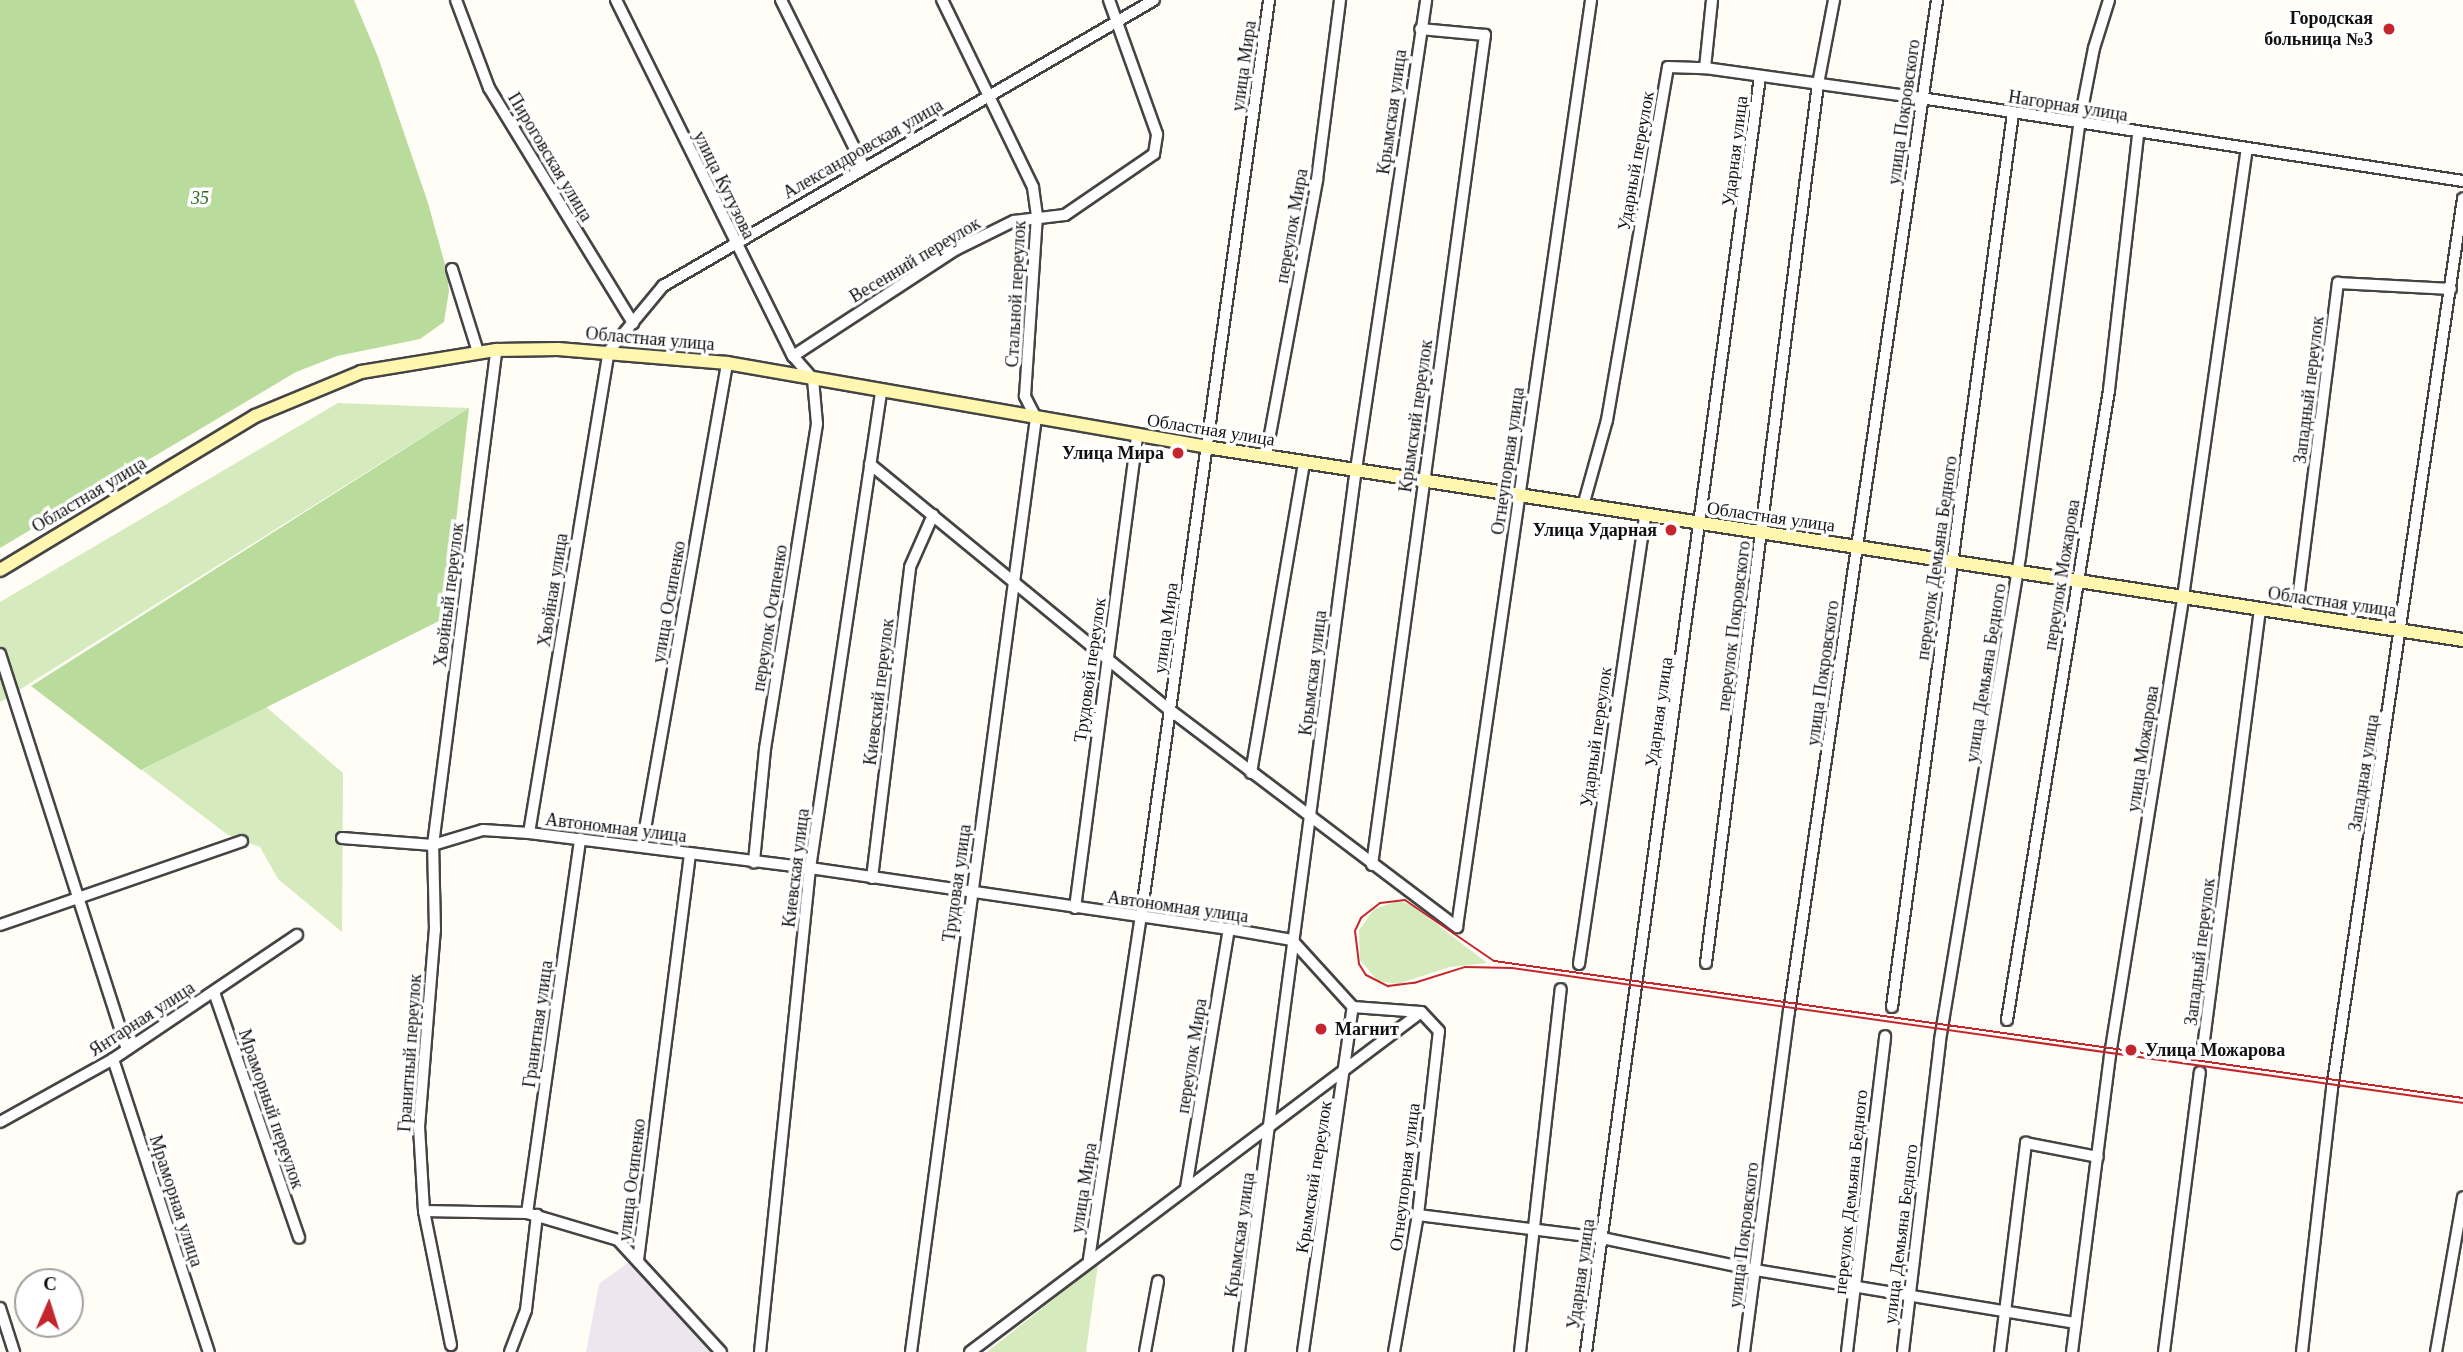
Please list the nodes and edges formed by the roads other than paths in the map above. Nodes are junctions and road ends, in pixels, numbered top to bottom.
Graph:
1 (456, 0) edge
2 (616, 0) edge
3 (781, 0) edge
4 (942, 0) edge
5 (1109, 0) edge
6 (1154, 0) edge
7 (1269, 0) edge
8 (1340, 0) edge
9 (1426, 0) edge
10 (1591, 0) edge
11 (1712, 0) edge
12 (1834, 0) edge
13 (1937, 0) edge
14 (2109, 0) edge
15 (1119, 19) junction
16 (1420, 29) junction
17 (1668, 67) joint
18 (1705, 68) junction
19 (1760, 76) junction
20 (1818, 84) junction
21 (988, 95) junction
22 (1921, 98) junction
23 (2013, 113) junction
24 (2079, 125) junction
25 (2138, 134) junction
26 (2247, 150) junction
27 (864, 167) junction
28 (2463, 181) edge
29 (2463, 199) edge
30 (1037, 216) junction
31 (735, 242) junction
32 (452, 269) dead end
33 (2451, 289) junction
34 (633, 323) junction
35 (496, 350) junction
36 (609, 351) junction
37 (478, 352) junction
38 (793, 356) junction
39 (727, 363) junction
40 (813, 379) junction
41 (881, 391) junction
42 (1036, 418) junction
43 (1137, 436) junction
44 (1206, 447) junction
45 (1266, 456) junction
46 (1304, 462) junction
47 (870, 464) junction
48 (1355, 471) junction
49 (1423, 481) junction
50 (1519, 494) junction
51 (1583, 506) junction
52 (933, 515) junction
53 (1645, 515) junction
54 (1702, 525) junction
55 (1762, 533) junction
56 (1857, 547) junction
57 (1953, 562) junction
58 (0, 569) edge
59 (2018, 573) junction
60 (1014, 579) junction
61 (2076, 581) junction
62 (2183, 597) junction
63 (2260, 609) junction
64 (2296, 615) junction
65 (2402, 630) junction
66 (2463, 639) edge
67 (0, 654) edge
68 (1107, 656) junction
69 (1170, 710) junction
70 (1251, 774) junction
71 (1310, 817) junction
72 (528, 834) junction
73 (342, 838) dead end
74 (580, 839) junction
75 (242, 841) dead end
76 (433, 845) junction
77 (642, 846) junction
78 (690, 853) junction
79 (754, 862) junction
80 (1372, 865) junction
81 (810, 868) junction
82 (872, 878) junction
83 (971, 894) junction
84 (77, 898) junction
85 (1074, 908) junction
86 (1141, 917) junction
87 (0, 925) edge
88 (1229, 929) junction
89 (297, 935) dead end
90 (1292, 940) junction
91 (1706, 963) dead end
92 (1579, 964) dead end
93 (1562, 989) dead end
94 (214, 992) junction
95 (1353, 1007) junction
96 (1892, 1007) dead end
97 (1421, 1012) junction
98 (2007, 1020) dead end
99 (1885, 1036) dead end
100 (2203, 1048) dead end
101 (127, 1049) junction
102 (113, 1059) junction
103 (1347, 1064) junction
104 (2200, 1072) dead end
105 (0, 1122) edge
106 (1272, 1122) junction
107 (2098, 1157) junction
108 (1186, 1188) junction
109 (2463, 1197) edge
110 (424, 1211) junction
111 (532, 1214) junction
112 (1418, 1215) junction
113 (1536, 1230) junction
114 (299, 1238) dead end
115 (1602, 1238) junction
116 (1089, 1259) junction
117 (638, 1260) junction
118 (1755, 1270) junction
119 (1158, 1281) dead end
120 (1858, 1287) junction
121 (1910, 1293) junction
122 (0, 1308) edge
123 (2005, 1313) junction
124 (2076, 1323) junction
125 (451, 1345) dead end
126 (14, 1352) edge
127 (209, 1352) edge
128 (510, 1352) edge
129 (721, 1352) edge
130 (760, 1352) edge
131 (911, 1352) edge
132 (970, 1352) edge
133 (1145, 1352) edge
134 (1239, 1352) edge
135 (1303, 1352) edge
136 (1394, 1352) edge
137 (1521, 1352) edge
138 (1586, 1352) edge
139 (1744, 1352) edge
140 (1847, 1352) edge
141 (1903, 1352) edge
142 (2000, 1352) edge
143 (2072, 1352) edge
144 (2164, 1352) edge
145 (2302, 1352) edge
146 (2436, 1352) edge

1 - 34 street, Пироговская улица
2 - 31 street, улица Кутузова
3 - 27 street
4 - 21 street, Стальной переулок
5 - 15 street, Весенний переулок
6 - 15 street, Александровская улица
7 - 44 street, улица Мира
8 - 45 street, переулок Мира
9 - 16 street, Крымская улица
10 - 50 street, Огнеупорная улица
11 - 18 street
12 - 20 street, переулок Покровского
13 - 22 street, улица Покровского
14 - 24 street, улица Демьяна Бедного
15 - 21 street, Александровская улица
15 - 30 street, Весенний переулок
16 - 48 street, Крымская улица
16 - 49 street, Крымский переулок
17 - 18 street, Нагорная улица
17 - 51 street, Ударный переулок
18 - 19 street, Нагорная улица
19 - 20 street, Нагорная улица
19 - 54 street, Ударная улица
20 - 22 street, Нагорная улица
20 - 55 street, переулок Покровского
21 - 27 street, Александровская улица
21 - 30 street, Стальной переулок
22 - 23 street, Нагорная улица
22 - 56 street, улица Покровского
23 - 24 street, Нагорная улица
23 - 57 street, переулок Демьяна Бедного
24 - 25 street, Нагорная улица
24 - 59 street, улица Демьяна Бедного
25 - 26 street, Нагорная улица
25 - 61 street, переулок Можарова
26 - 28 street, Нагорная улица
26 - 62 street, улица Можарова
27 - 31 street, Александровская улица
29 - 33 street, Западная улица
30 - 38 street, Весенний переулок
30 - 42 street, Стальной переулок
31 - 34 street, Александровская улица
31 - 38 street, улица Кутузова
32 - 37 street
33 - 64 street, Западный переулок
33 - 65 street, Западная улица
34 - 36 street, Александровская улица
35 - 36 main road, Областная улица
35 - 37 main road, Областная улица
35 - 76 street, Хвойный переулок
36 - 39 main road, Областная улица
36 - 72 street, Хвойная улица
37 - 58 main road, Областная улица
38 - 40 street, улица Кутузова
39 - 40 main road, Областная улица
39 - 77 street, улица Осипенко
40 - 41 main road, Областная улица
40 - 79 street, переулок Осипенко
41 - 42 main road, Областная улица
41 - 47 street, Киевская улица
42 - 43 main road, Областная улица
42 - 60 street, Трудовая улица
43 - 44 main road, Областная улица
43 - 68 street, Трудовой переулок
44 - 45 main road, Областная улица
44 - 69 street, улица Мира
45 - 46 main road, Областная улица
46 - 48 main road, Областная улица
46 - 70 street
47 - 52 street
47 - 81 street, Киевская улица
48 - 49 main road, Областная улица
48 - 71 street, Крымская улица
49 - 50 main road, Областная улица
49 - 80 street, Крымский переулок
50 - 51 main road, Областная улица
50 - 80 street, Огнеупорная улица
51 - 53 main road, Областная улица
52 - 60 street
52 - 82 street, Киевский переулок
53 - 54 main road, Областная улица
53 - 92 street, Ударный переулок
54 - 55 main road, Областная улица
54 - 115 street, Ударная улица
55 - 56 main road, Областная улица
55 - 91 street, переулок Покровского
56 - 57 main road, Областная улица
56 - 118 street, улица Покровского
57 - 59 main road, Областная улица
57 - 96 street, переулок Демьяна Бедного
59 - 61 main road, Областная улица
59 - 121 street, улица Демьяна Бедного
60 - 68 street
60 - 83 street, Трудовая улица
61 - 62 main road, Областная улица
61 - 98 street, переулок Можарова
62 - 63 main road, Областная улица
62 - 107 street, улица Можарова
63 - 64 main road, Областная улица
63 - 100 street, Западный переулок
64 - 65 main road, Областная улица
65 - 66 main road, Областная улица
65 - 145 street, Западная улица
67 - 84 street
68 - 69 street
68 - 85 street, Трудовой переулок
69 - 70 street
69 - 86 street, улица Мира
70 - 71 street
71 - 80 street
71 - 90 street, Крымская улица
72 - 74 street, Автономная улица
72 - 76 street, Автономная улица
73 - 76 street, Автономная улица
74 - 77 street, Автономная улица
74 - 111 street, Гранитная улица
75 - 84 street
76 - 110 street, Гранитный переулок
77 - 78 street, Автономная улица
78 - 79 street, Автономная улица
78 - 117 street, улица Осипенко
79 - 81 street, Автономная улица
81 - 82 street, Автономная улица
81 - 130 street, Киевская улица
82 - 83 street, Автономная улица
83 - 85 street, Автономная улица
83 - 131 street, Трудовая улица
84 - 87 street
84 - 101 street
85 - 86 street, Автономная улица
86 - 88 street, Автономная улица
86 - 116 street, улица Мира
88 - 90 street, Автономная улица
88 - 108 street, переулок Мира
89 - 94 street, Янтарная улица
90 - 95 street
90 - 106 street, Крымская улица
93 - 113 street
94 - 101 street, Янтарная улица
94 - 114 street, Мраморный переулок
95 - 97 street
95 - 103 street, Крымский переулок
97 - 103 street
97 - 112 street, Огнеупорная улица
99 - 120 street, переулок Демьяна Бедного
101 - 102 street, Янтарная улица
102 - 105 street, Янтарная улица
102 - 127 street, Мраморная улица
103 - 106 street
103 - 135 street, Крымский переулок
104 - 144 street
106 - 108 street
106 - 134 street, Крымская улица
107 - 123 street
107 - 124 street, улица Можарова
108 - 116 street
109 - 146 street
110 - 111 street
110 - 125 street, Гранитный переулок
111 - 117 street
111 - 128 street, Гранитная улица
112 - 113 street
112 - 136 street, Огнеупорная улица
113 - 115 street
113 - 137 street
115 - 118 street
115 - 138 street, Ударная улица
116 - 132 street
117 - 129 street
118 - 120 street
118 - 139 street, улица Покровского
119 - 133 street
120 - 121 street
120 - 140 street, переулок Демьяна Бедного
121 - 123 street
121 - 141 street, улица Демьяна Бедного
122 - 126 street
123 - 124 street
123 - 142 street
124 - 143 street, улица Можарова

